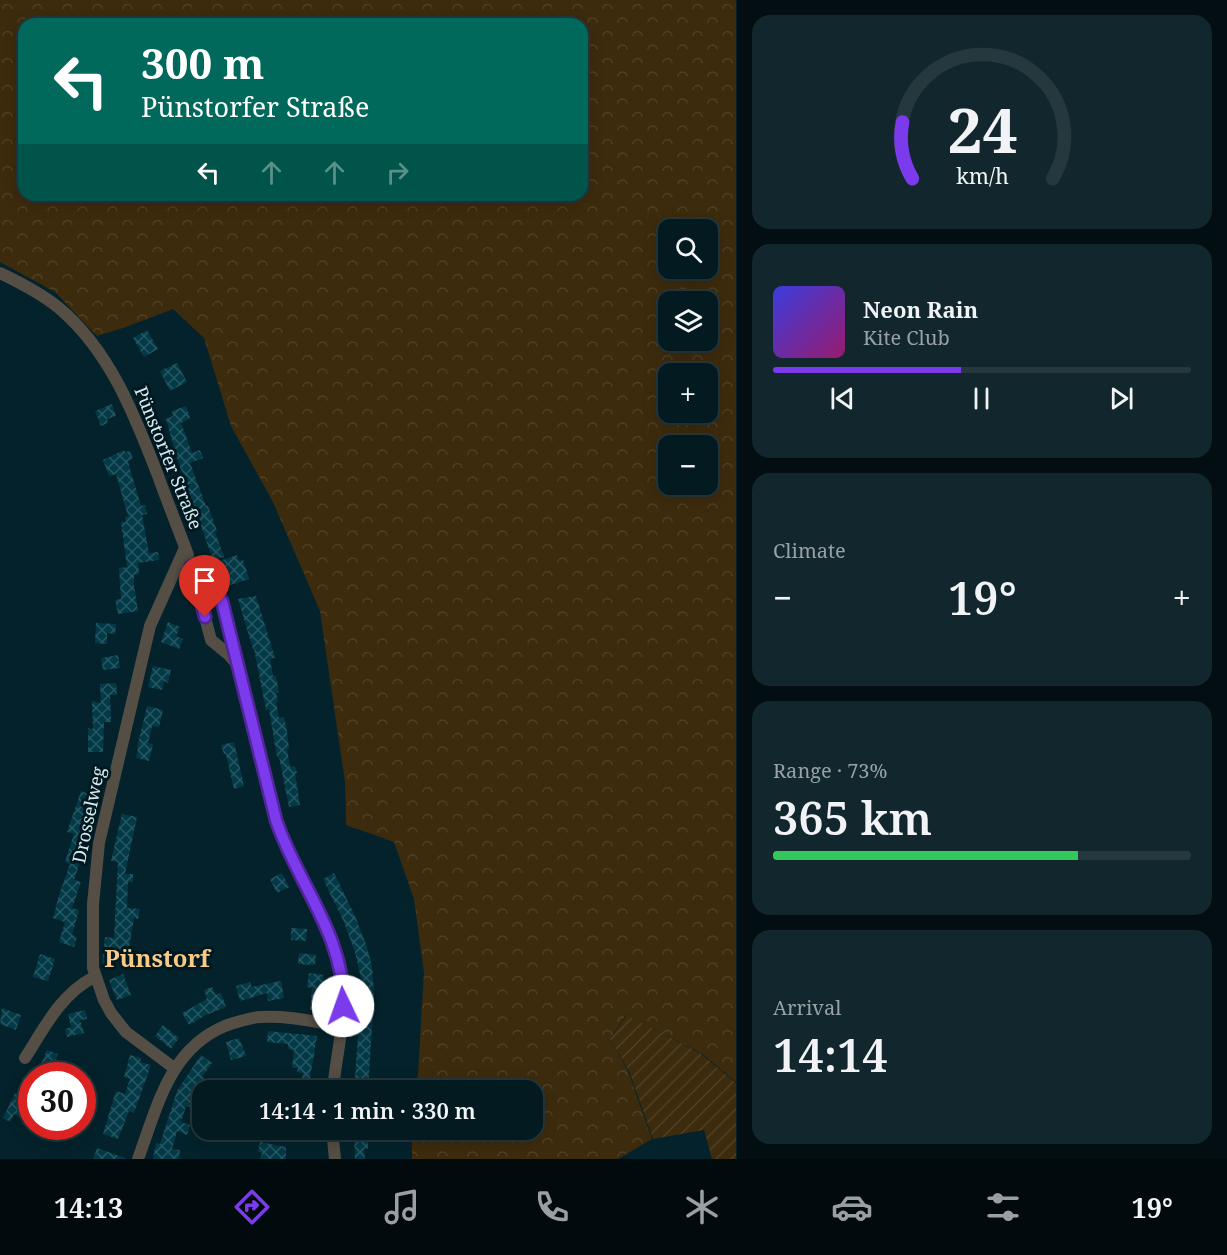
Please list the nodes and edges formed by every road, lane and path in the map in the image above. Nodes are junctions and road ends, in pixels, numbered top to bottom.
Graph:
1 (0, 273) edge
2 (185, 548) junction
3 (192, 566) junction
4 (237, 664) junction
5 (94, 977) junction
6 (342, 1026) junction
7 (25, 1058) dead end
8 (174, 1068) junction
9 (334, 1080) edge
10 (333, 1140) edge
11 (138, 1159) edge
12 (335, 1159) edge

1 - 2 street, Pünstorfer Straße
2 - 3 street, Pünstorfer Straße
2 - 5 street, Drosselweg
3 - 4 street, Pünstorfer Straße
3 - 4 street, Pünstorfer Straße
4 - 6 street, Pünstorfer Straße
5 - 7 street
5 - 8 street, Drosselweg
6 - 8 street
6 - 9 street, Pünstorfer Straße
8 - 11 street
10 - 12 street

